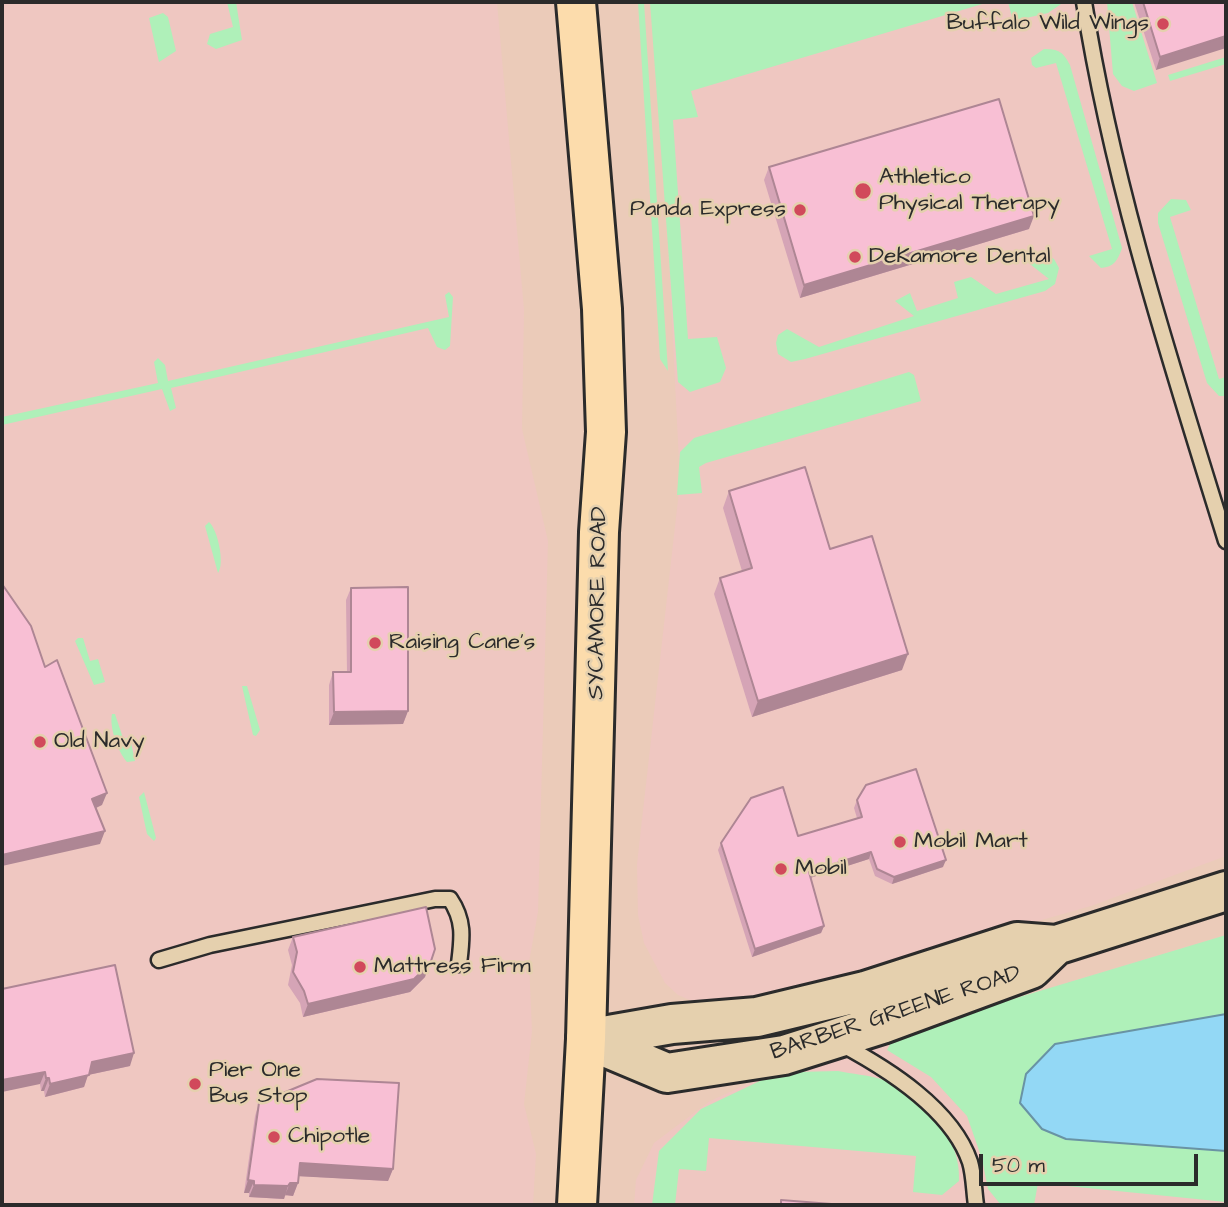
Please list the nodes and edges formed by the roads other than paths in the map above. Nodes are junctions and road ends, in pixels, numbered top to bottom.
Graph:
1 (576, 2) edge
2 (1084, 2) edge
3 (1226, 541) edge
4 (1226, 891) edge
5 (1056, 945) junction
6 (159, 960) dead end
7 (459, 964) dead end
8 (586, 1039) junction
9 (833, 1040) junction
10 (578, 1205) edge
11 (976, 1205) edge

1 - 8 main road, SYCAMORE ROAD
2 - 3 lane
4 - 5 main road, BARBER GREENE ROAD
5 - 8 main road, BARBER GREENE ROAD
5 - 9 main road, BARBER GREENE ROAD
6 - 7 lane
8 - 9 main road, BARBER GREENE ROAD
8 - 10 main road, SYCAMORE ROAD
9 - 11 lane

